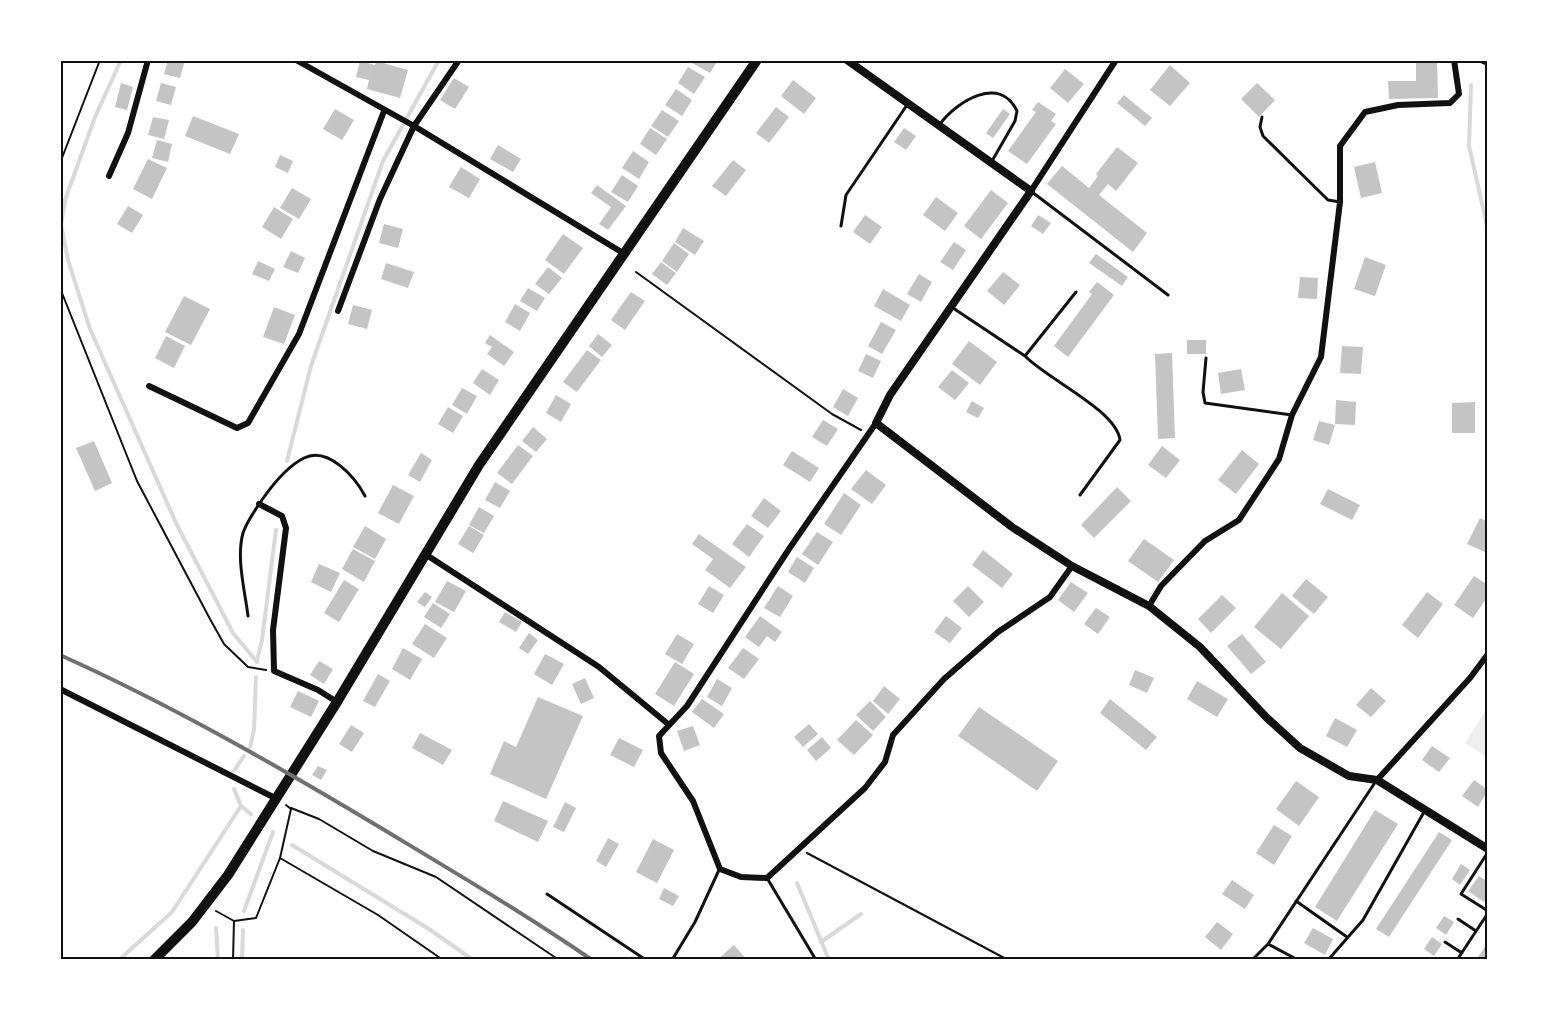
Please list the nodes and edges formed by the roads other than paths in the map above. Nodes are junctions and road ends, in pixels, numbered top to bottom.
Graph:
1 (148, 60) edge
2 (296, 60) edge
3 (459, 60) edge
4 (757, 60) edge
5 (847, 60) edge
6 (1116, 60) edge
7 (1454, 60) edge
8 (1481, 60) edge
9 (1488, 63) edge
10 (908, 104) junction
11 (384, 111) junction
12 (1262, 117) dead end
13 (412, 125) junction
14 (939, 125) junction
15 (991, 163) junction
16 (109, 176) dead end
17 (1031, 191) junction
18 (1340, 202) junction
19 (841, 226) dead end
20 (623, 253) junction
21 (1076, 292) dead end
22 (1168, 295) dead end
23 (951, 307) junction
24 (338, 310) dead end
25 (1025, 356) junction
26 (1206, 358) dead end
27 (149, 386) dead end
28 (1292, 415) junction
29 (876, 423) junction
30 (1080, 495) dead end
31 (365, 496) dead end
32 (259, 504) junction
33 (424, 554) junction
34 (1072, 566) junction
35 (1149, 606) junction
36 (248, 616) dead end
37 (1488, 654) edge
38 (60, 689) edge
39 (337, 702) junction
40 (668, 724) junction
41 (1377, 780) junction
42 (277, 799) junction
43 (1425, 810) junction
44 (1488, 851) edge
45 (720, 869) junction
46 (767, 878) junction
47 (547, 894) dead end
48 (1296, 900) junction
49 (1488, 912) edge
50 (1458, 920) dead end
51 (1476, 931) junction
52 (1347, 937) junction
53 (1445, 942) dead end
54 (1268, 944) junction
55 (1462, 953) junction
56 (154, 960) edge
57 (646, 960) edge
58 (672, 960) edge
59 (816, 960) edge
60 (1252, 960) edge
61 (1298, 960) edge
62 (1328, 960) edge
63 (1457, 960) edge

1 - 16 street
2 - 11 street
3 - 13 street
4 - 20 main road
5 - 10 street
6 - 17 street
7 - 18 street
8 - 9 street
10 - 14 street
10 - 19 lane
11 - 13 street
11 - 27 street
12 - 18 lane
13 - 20 street
13 - 24 street
14 - 15 street
14 - 15 lane
15 - 17 street
17 - 22 lane
17 - 23 street
18 - 28 street
20 - 33 main road
21 - 25 lane
23 - 25 lane
23 - 29 street
25 - 30 lane
26 - 28 lane
28 - 35 street
29 - 34 street
29 - 40 street
31 - 32 lane
32 - 36 lane
32 - 39 street
33 - 39 main road
33 - 40 street
34 - 35 street
34 - 46 street
35 - 41 street
37 - 41 street
38 - 42 street
39 - 42 main road
40 - 45 street
41 - 43 street
41 - 48 lane
42 - 56 main road
43 - 44 street
43 - 52 lane
44 - 49 lane
45 - 46 street
45 - 58 lane
46 - 59 lane
47 - 57 lane
48 - 52 lane
48 - 54 lane
49 - 51 lane
50 - 51 lane
51 - 55 lane
52 - 62 lane
53 - 55 lane
54 - 60 lane
54 - 61 lane
55 - 63 lane

